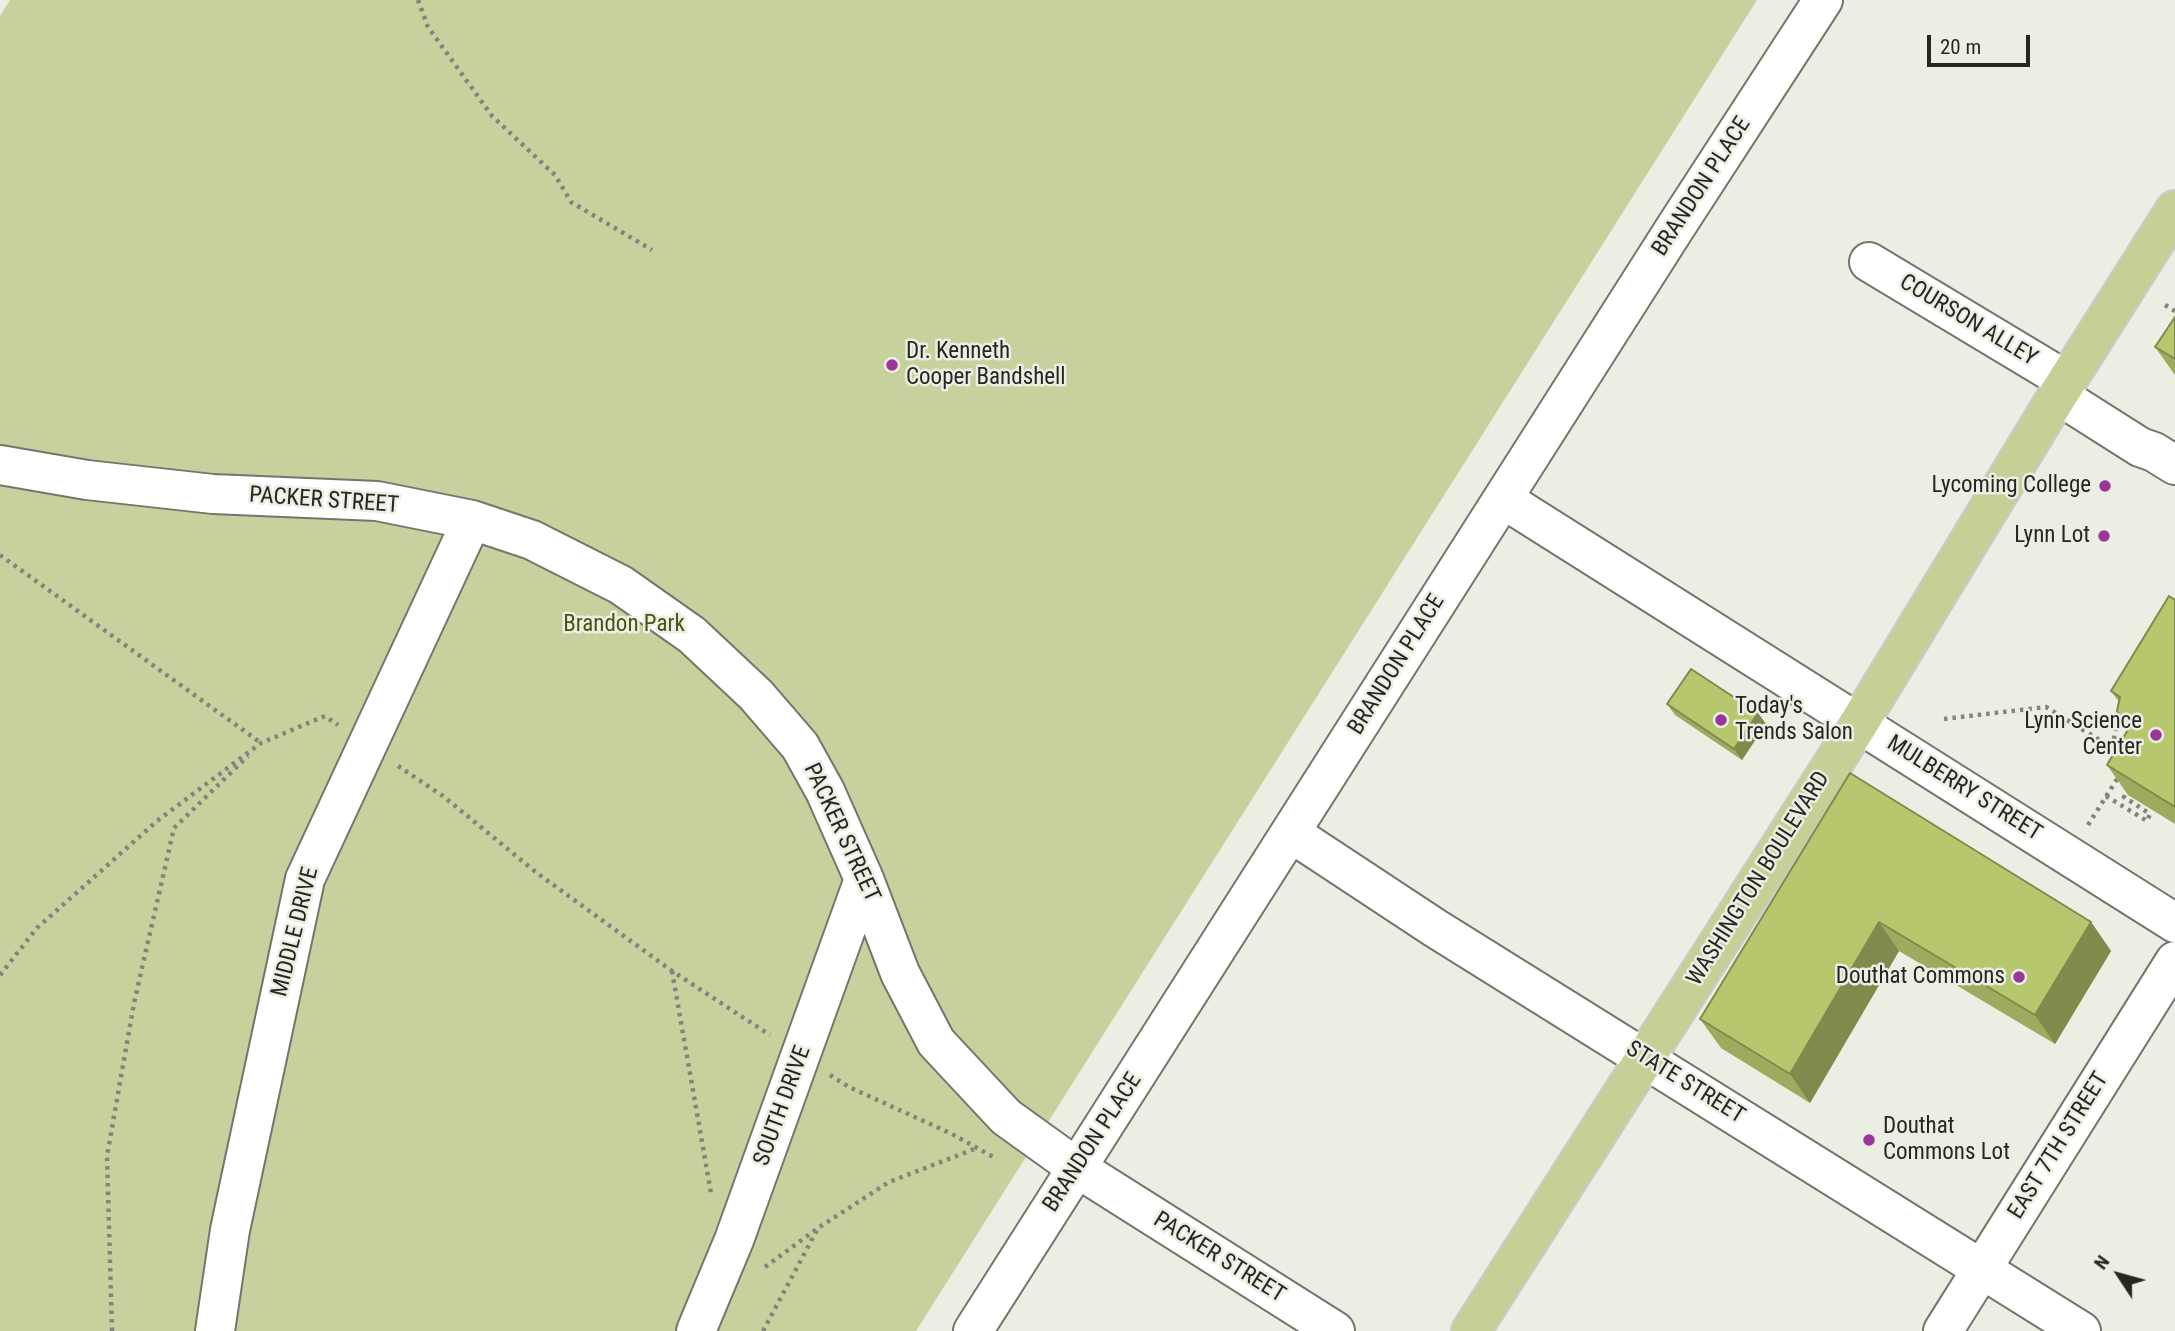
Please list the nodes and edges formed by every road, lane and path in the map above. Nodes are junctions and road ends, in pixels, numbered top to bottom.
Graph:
1 (418, 0) edge
2 (1823, 0) edge
3 (2175, 210) edge
4 (652, 250) dead end
5 (1869, 262) dead end
6 (2165, 305) dead end
7 (2175, 311) edge
8 (2062, 388) junction
9 (2175, 465) edge
10 (0, 466) edge
11 (1503, 499) junction
12 (472, 520) junction
13 (0, 555) edge
14 (2124, 705) edge
15 (1944, 719) dead end
16 (1858, 723) junction
17 (261, 743) junction
18 (368, 745) junction
19 (2116, 746) junction
20 (2135, 778) edge
21 (2106, 796) junction
22 (2087, 827) dead end
23 (1290, 833) junction
24 (864, 878) junction
25 (2175, 923) edge
26 (2175, 961) edge
27 (672, 971) junction
28 (0, 975) edge
29 (801, 1056) junction
30 (1645, 1058) junction
31 (977, 1148) junction
32 (998, 1160) dead end
33 (1077, 1168) junction
34 (818, 1228) junction
35 (728, 1257) junction
36 (1983, 1268) junction
37 (112, 1331) edge
38 (215, 1331) edge
39 (696, 1331) edge
40 (764, 1331) edge
41 (973, 1331) edge
42 (1335, 1331) edge
43 (1471, 1331) edge
44 (1943, 1331) edge
45 (2081, 1331) edge

1 - 4 path
2 - 11 street, BRANDON PLACE
3 - 8 main road, WASHINGTON BOULEVARD
5 - 8 street, COURSON ALLEY
6 - 7 path
8 - 9 street, COURSON ALLEY
8 - 16 main road, WASHINGTON BOULEVARD
10 - 12 street, PACKER STREET
11 - 16 street, MULBERRY STREET
11 - 23 street, BRANDON PLACE
12 - 18 street, MIDDLE DRIVE
12 - 24 street, PACKER STREET
13 - 17 path
14 - 19 path
15 - 19 path
16 - 25 street, MULBERRY STREET
16 - 30 main road, WASHINGTON BOULEVARD
17 - 18 path
17 - 28 path
17 - 37 path
18 - 27 path
18 - 38 street, MIDDLE DRIVE
19 - 21 path
20 - 21 path
21 - 22 path
23 - 30 street, STATE STREET
23 - 33 street, BRANDON PLACE
24 - 29 street, SOUTH DRIVE
24 - 33 street, PACKER STREET
26 - 36 street, EAST 7TH STREET
27 - 29 path
27 - 35 path
29 - 31 path
29 - 35 street, SOUTH DRIVE
30 - 36 street, STATE STREET
30 - 43 main road, WASHINGTON BOULEVARD
31 - 32 path
31 - 34 path
33 - 41 street, BRANDON PLACE
33 - 42 street, PACKER STREET
34 - 35 path
34 - 40 path
35 - 39 street, SOUTH DRIVE
36 - 44 street, EAST 7TH STREET
36 - 45 street, STATE STREET

